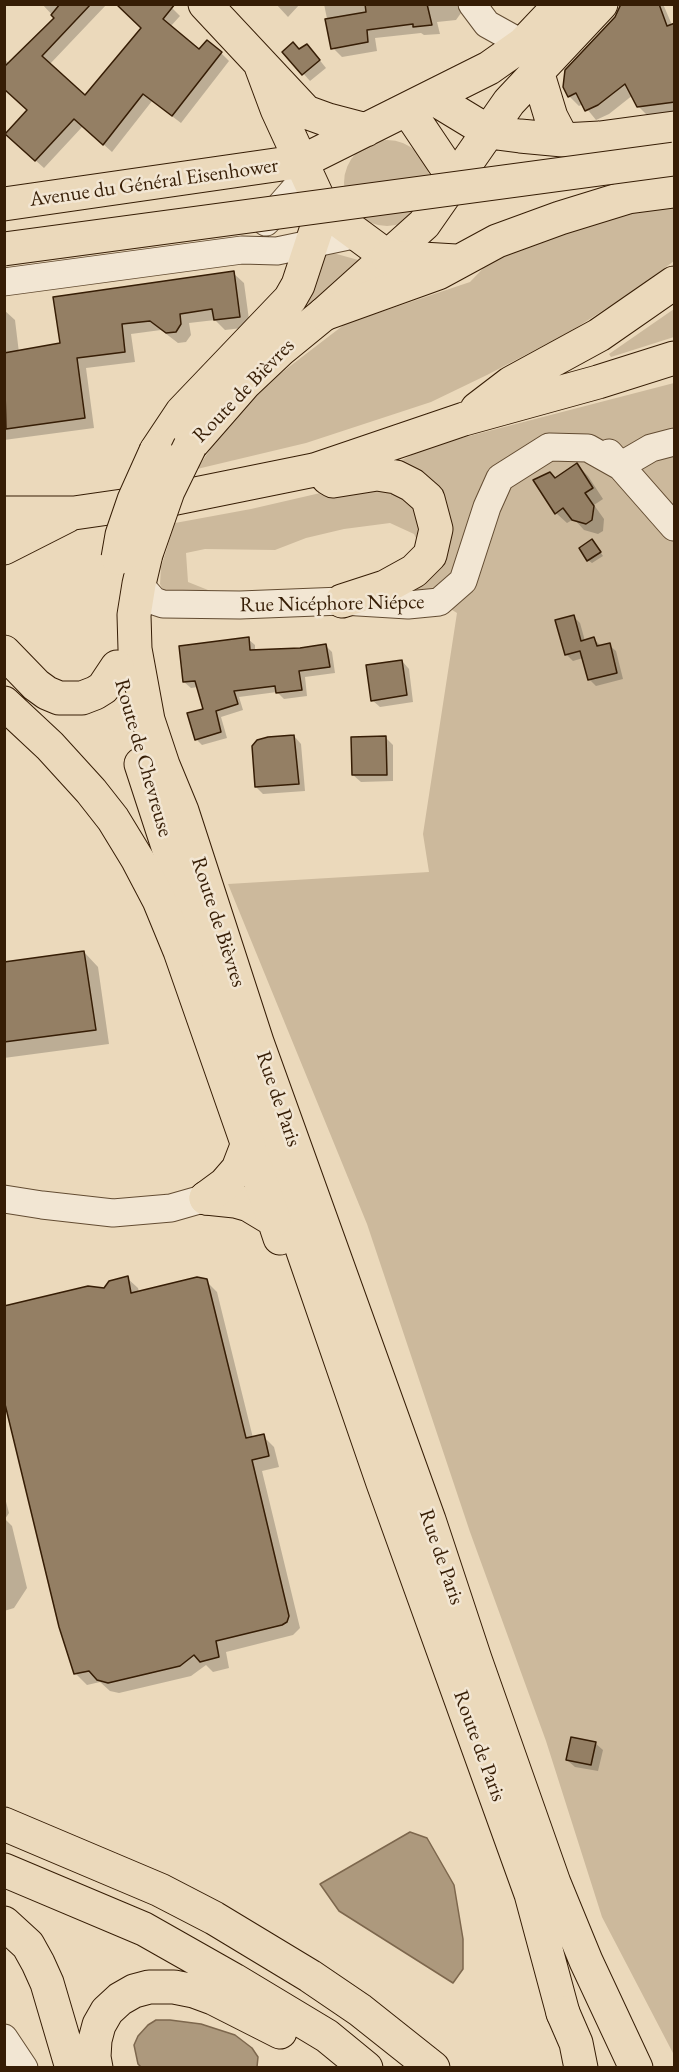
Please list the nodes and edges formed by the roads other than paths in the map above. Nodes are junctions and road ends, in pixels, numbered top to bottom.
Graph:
1 (205, 4) edge
2 (472, 4) edge
3 (561, 4) edge
4 (601, 4) edge
5 (530, 58) junction
6 (261, 66) junction
7 (420, 104) junction
8 (675, 128) edge
9 (366, 130) junction
10 (489, 132) junction
11 (563, 140) junction
12 (675, 159) edge
13 (306, 168) junction
14 (455, 180) junction
15 (675, 191) edge
16 (4, 204) edge
17 (323, 208) junction
18 (358, 234) junction
19 (313, 243) junction
20 (4, 249) edge
21 (242, 250) junction
22 (388, 257) junction
23 (458, 261) junction
24 (4, 282) edge
25 (675, 283) edge
26 (324, 314) junction
27 (675, 358) edge
28 (464, 419) junction
29 (591, 431) dead end
30 (675, 442) edge
31 (620, 466) junction
32 (314, 470) junction
33 (4, 513) edge
34 (74, 513) junction
35 (675, 527) edge
36 (4, 548) edge
37 (134, 565) junction
38 (342, 601) junction
39 (4, 652) edge
40 (117, 667) junction
41 (4, 703) edge
42 (244, 1040) junction
43 (248, 1143) junction
44 (206, 1198) junction
45 (4, 1199) edge
46 (274, 1220) junction
47 (382, 1483) junction
48 (4, 1824) edge
49 (4, 1870) edge
50 (4, 1923) edge
51 (4, 1946) edge
52 (563, 2013) junction
53 (4, 2038) edge
54 (24, 2067) edge
55 (54, 2067) edge
56 (72, 2067) edge
57 (96, 2067) edge
58 (334, 2067) edge
59 (366, 2067) edge
60 (433, 2067) edge
61 (571, 2067) edge
62 (581, 2067) edge
63 (636, 2067) edge

1 - 6 main road
2 - 5 street
3 - 5 main road
4 - 5 main road
5 - 7 main road
5 - 10 main road, Route de Bièvres
5 - 11 main road
6 - 9 main road
6 - 13 main road
7 - 9 main road
7 - 10 main road
7 - 14 main road
8 - 11 main road
9 - 13 main road
10 - 11 main road
10 - 14 main road, Route de Bièvres
12 - 20 main road, bridge
13 - 16 main road, Avenue du Général Eisenhower
13 - 17 main road
13 - 21 street, Avenue du Général Eisenhower
14 - 22 main road, Route de Bièvres
15 - 23 main road
17 - 18 main road
17 - 19 main road, Route de Chevreuse
18 - 19 street
18 - 22 main road
19 - 21 street
19 - 37 main road, Route de Chevreuse, bridge
21 - 24 street
22 - 23 main road
22 - 26 main road, Route de Bièvres
23 - 26 main road
25 - 28 main road
26 - 37 main road, Route de Bièvres, bridge
27 - 28 main road
28 - 32 main road
29 - 31 street
30 - 31 street
31 - 35 street
31 - 38 street, Rue Nicéphore Niépce
32 - 34 main road
32 - 38 main road
33 - 34 main road
34 - 36 main road
37 - 38 street, Rue Nicéphore Niépce
37 - 40 main road, Route de Chevreuse
37 - 42 main road, Route de Bièvres
39 - 40 main road
40 - 42 main road, Route de Chevreuse
41 - 43 main road
42 - 47 main road, Rue de Paris
42 - 63 main road, Rue de Paris
43 - 44 main road
43 - 46 main road
44 - 45 street
44 - 46 main road
46 - 47 main road
47 - 52 main road, Route de Paris
48 - 60 main road
49 - 59 main road
50 - 56 main road
51 - 55 main road
52 - 61 street
52 - 62 main road, Route de Paris
53 - 54 street
57 - 58 main road

